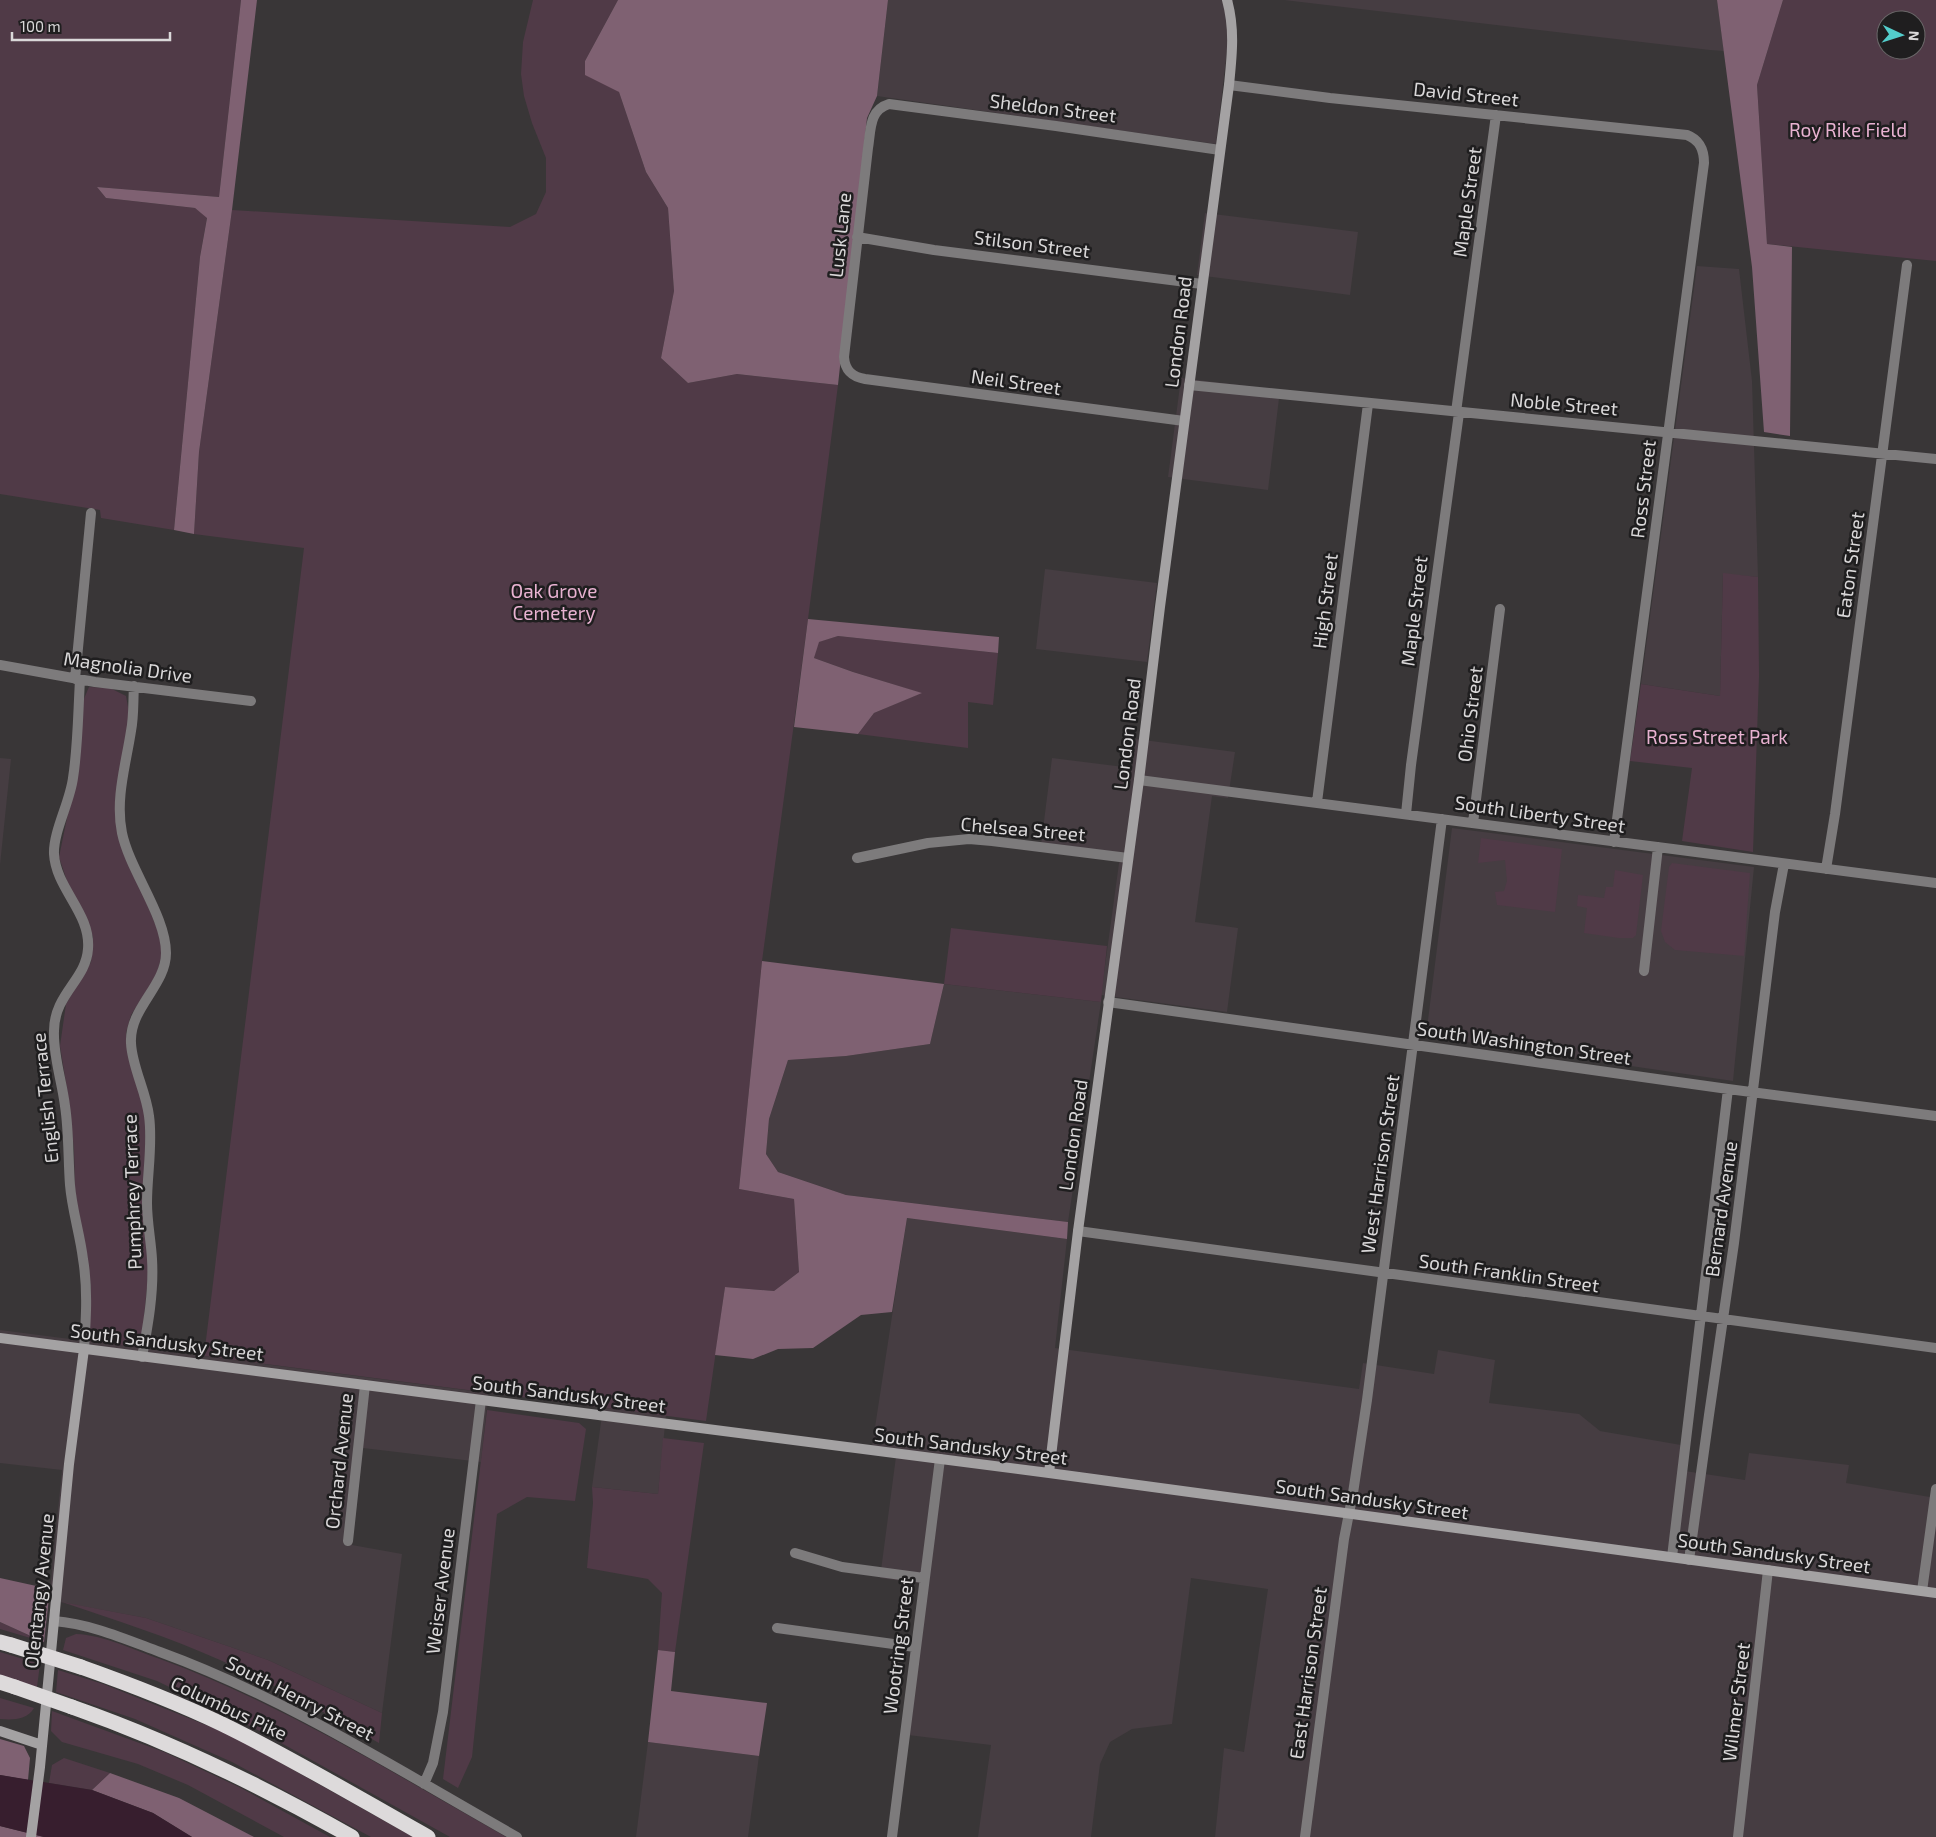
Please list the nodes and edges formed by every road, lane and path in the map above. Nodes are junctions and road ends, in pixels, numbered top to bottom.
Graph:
1 (1227, 0) edge
2 (1229, 85) junction
3 (881, 107) joint
4 (1496, 115) junction
5 (1698, 142) joint
6 (1220, 150) junction
7 (857, 238) junction
8 (1907, 265) dead end
9 (1202, 284) junction
10 (847, 369) joint
11 (1189, 385) junction
12 (1368, 404) junction
13 (1458, 412) junction
14 (1184, 421) junction
15 (1668, 431) junction
16 (1882, 453) junction
17 (1936, 459) edge
18 (91, 513) dead end
19 (1500, 609) dead end
20 (0, 665) edge
21 (77, 680) junction
22 (134, 686) junction
23 (252, 701) dead end
24 (1139, 780) junction
25 (1317, 802) junction
26 (1406, 814) junction
27 (1442, 818) junction
28 (1473, 823) junction
29 (1614, 842) junction
30 (1658, 847) junction
31 (857, 858) dead end
32 (1128, 858) junction
33 (1784, 864) junction
34 (1826, 869) junction
35 (1936, 884) edge
36 (1644, 971) dead end
37 (1108, 1002) junction
38 (1414, 1046) junction
39 (1728, 1089) junction
40 (1754, 1092) junction
41 (1936, 1116) edge
42 (1078, 1231) junction
43 (1383, 1273) junction
44 (1700, 1316) junction
45 (1723, 1320) junction
46 (0, 1338) edge
47 (1936, 1348) edge
48 (84, 1349) junction
49 (142, 1357) junction
50 (365, 1386) junction
51 (481, 1400) junction
52 (940, 1459) junction
53 (1049, 1473) junction
54 (1936, 1489) edge
55 (1349, 1513) junction
56 (348, 1541) dead end
57 (795, 1553) dead end
58 (1672, 1557) junction
59 (1690, 1560) junction
60 (1768, 1570) junction
61 (924, 1578) junction
62 (1922, 1591) junction
63 (1936, 1593) edge
64 (54, 1621) junction
65 (777, 1628) dead end
66 (5, 1644) edge
67 (915, 1647) junction
68 (7, 1685) edge
69 (0, 1731) edge
70 (42, 1745) junction
71 (424, 1784) junction
72 (31, 1837) edge
73 (352, 1837) edge
74 (428, 1837) edge
75 (517, 1837) edge
76 (892, 1837) edge
77 (1305, 1837) edge
78 (1738, 1837) edge

1 - 2 street, London Road
2 - 4 street, David Street
2 - 6 street, London Road
3 - 6 street, Sheldon Street
3 - 7 street, Lusk Lane
4 - 5 street, David Street
4 - 13 street, Maple Street
5 - 15 street, Ross Street
6 - 9 street, London Road
7 - 9 street, Stilson Street
7 - 10 street, Lusk Lane
8 - 16 street, Eaton Street
9 - 11 street, London Road
10 - 14 street, Neil Street
11 - 12 street, Noble Street
11 - 14 street, London Road
12 - 13 street, Noble Street
12 - 25 street, High Street
13 - 15 street, Noble Street
13 - 26 street, Maple Street
14 - 24 street, London Road
15 - 16 street, Noble Street
15 - 29 street, Ross Street
16 - 17 street, Noble Street
16 - 34 street, Eaton Street
18 - 21 street, English Terrace
19 - 28 street, Ohio Street
20 - 21 street, Magnolia Drive
21 - 22 street, Magnolia Drive
21 - 48 street, English Terrace
22 - 23 street, Magnolia Drive
22 - 49 street, Pumphrey Terrace
24 - 25 street, South Liberty Street
24 - 32 street, London Road
25 - 26 street, South Liberty Street
26 - 27 street, South Liberty Street
27 - 28 street, South Liberty Street
27 - 38 street, West Harrison Street
28 - 29 street, South Liberty Street
29 - 30 street, South Liberty Street
30 - 33 street, South Liberty Street
30 - 36 street
31 - 32 street, Chelsea Street
32 - 37 street, London Road
33 - 34 street, South Liberty Street
33 - 40 street, Bernard Avenue
34 - 35 street, South Liberty Street
37 - 38 street, South Washington Street
37 - 42 street, London Road
38 - 39 street, South Washington Street
38 - 43 street, West Harrison Street
39 - 40 street, South Washington Street
39 - 44 street, Bernard Avenue
40 - 41 street, South Washington Street
40 - 45 street, Bernard Avenue
42 - 43 street, South Franklin Street
42 - 53 street, London Road
43 - 44 street, South Franklin Street
43 - 55 street, West Harrison Street
44 - 45 street, South Franklin Street
44 - 58 street, Bernard Avenue
45 - 47 street, South Franklin Street
45 - 59 street, Bernard Avenue
46 - 48 street, South Sandusky Street
48 - 49 street, South Sandusky Street
48 - 64 street, Olentangy Avenue
49 - 50 street, South Sandusky Street
50 - 51 street, South Sandusky Street
50 - 56 street, Orchard Avenue
51 - 52 street, South Sandusky Street
51 - 71 street, Weiser Avenue
52 - 53 street, South Sandusky Street
52 - 61 street, Wootring Street
53 - 55 street, South Sandusky Street
54 - 62 street
55 - 58 street, South Sandusky Street
55 - 77 street, East Harrison Street
57 - 61 street
58 - 59 street, South Sandusky Street
59 - 60 street, South Sandusky Street
60 - 62 street, South Sandusky Street
60 - 78 street, Wilmer Street
61 - 67 street, Wootring Street
62 - 63 street, South Sandusky Street
64 - 70 street, Olentangy Avenue
64 - 71 street, South Henry Street
65 - 67 street
66 - 74 highway, Columbus Pike, bridge
67 - 76 street, Wootring Street
68 - 73 highway, bridge
69 - 70 street
70 - 72 street, Olentangy Avenue
71 - 75 street, South Henry Street

